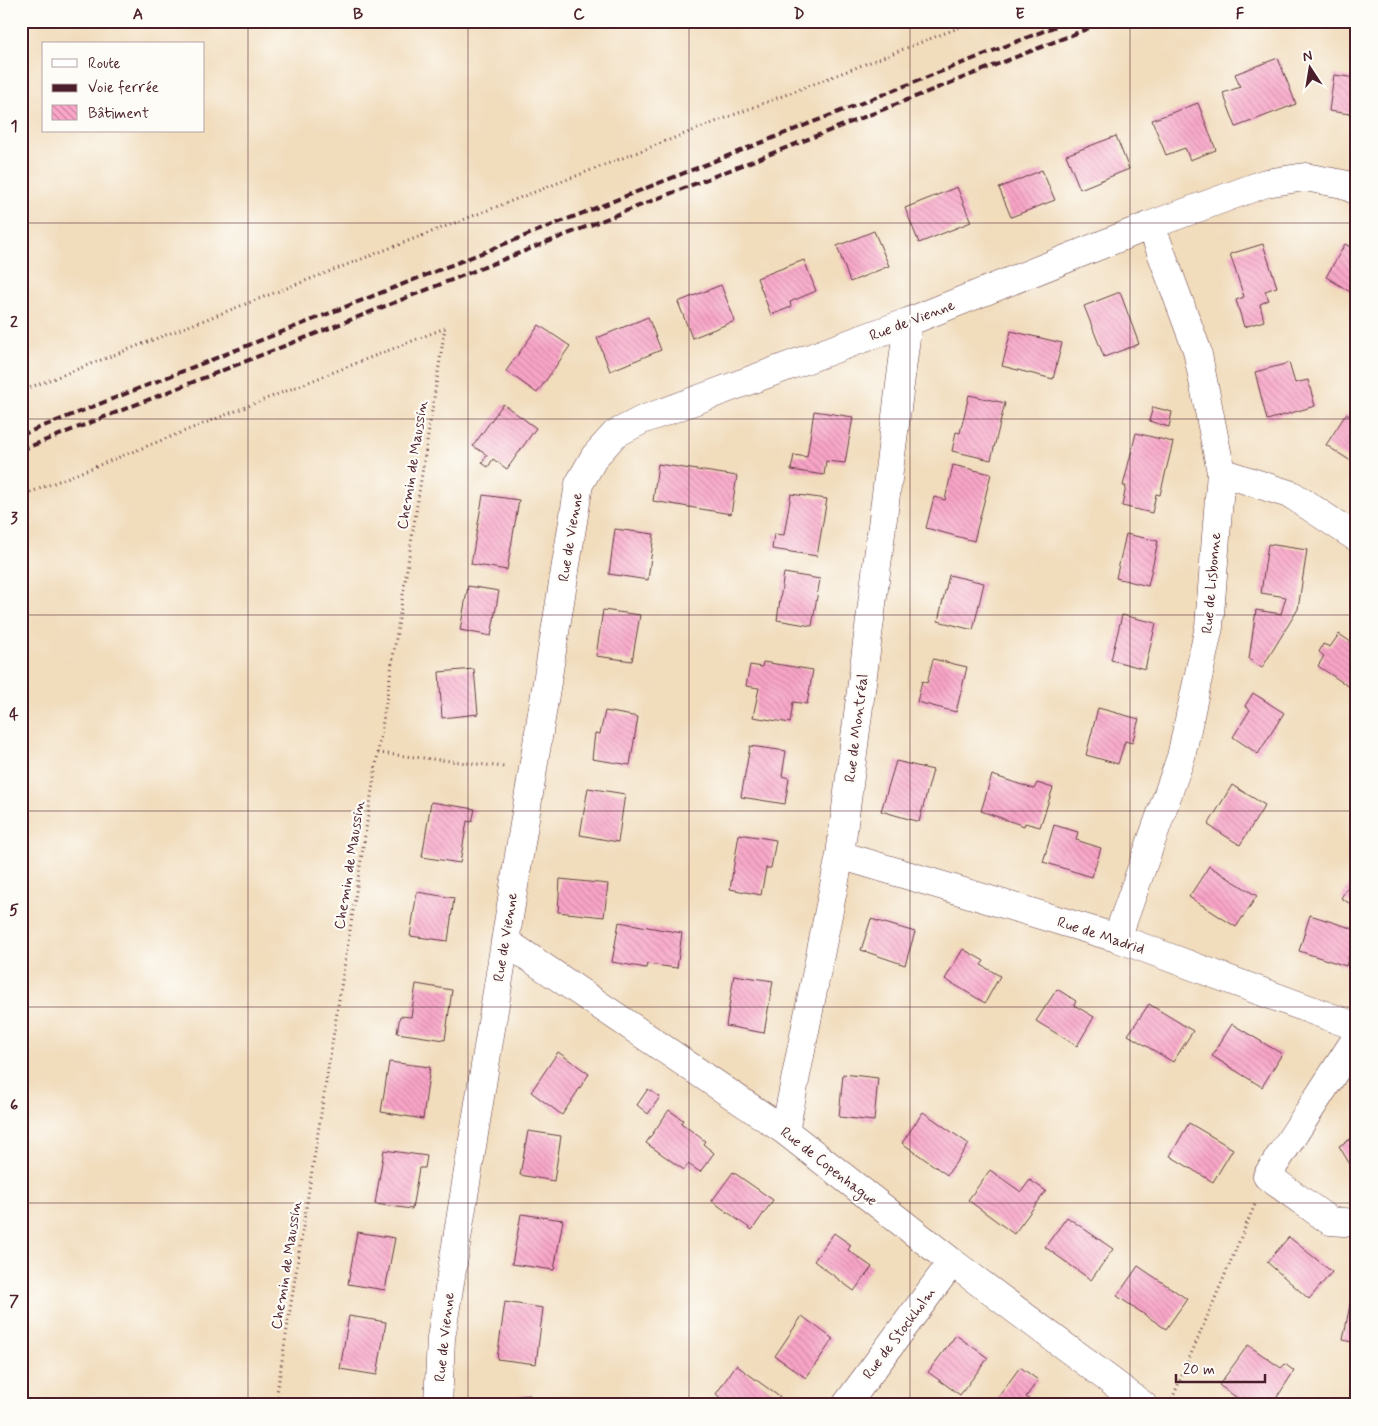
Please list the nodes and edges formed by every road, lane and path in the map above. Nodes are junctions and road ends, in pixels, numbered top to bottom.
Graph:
1 (976, 21) edge
2 (1357, 191) edge
3 (1151, 224) junction
4 (908, 322) junction
5 (21, 390) edge
6 (1220, 472) junction
7 (21, 496) edge
8 (1357, 538) edge
9 (378, 753) junction
10 (532, 771) junction
11 (840, 855) junction
12 (1117, 938) junction
13 (505, 941) junction
14 (1357, 1027) edge
15 (1357, 1038) edge
16 (784, 1131) junction
17 (1268, 1176) junction
18 (1357, 1223) edge
19 (952, 1262) junction
20 (275, 1405) edge
21 (438, 1405) edge
22 (846, 1405) edge
23 (1143, 1405) edge
24 (1170, 1405) edge

1 - 5 path
2 - 3 street, Rue de Vienne
3 - 4 street, Rue de Vienne
3 - 6 street, Rue de Lisbonne
4 - 10 street, Rue de Vienne
4 - 11 street, Rue de Montréal
6 - 8 street
6 - 12 street, Rue de Lisbonne
7 - 9 path, Chemin de Maussin
9 - 10 path
9 - 20 path, Chemin de Maussin
10 - 13 street, Rue de Vienne
11 - 12 street, Rue de Madrid
11 - 16 street, Rue de Montréal
12 - 14 street, Rue de Madrid
13 - 16 street, Rue de Copenhague
13 - 21 street, Rue de Vienne
15 - 17 street
16 - 19 street, Rue de Copenhague
17 - 18 street
17 - 24 path
19 - 22 street, Rue de Stockholm
19 - 23 street, Rue de Copenhague

